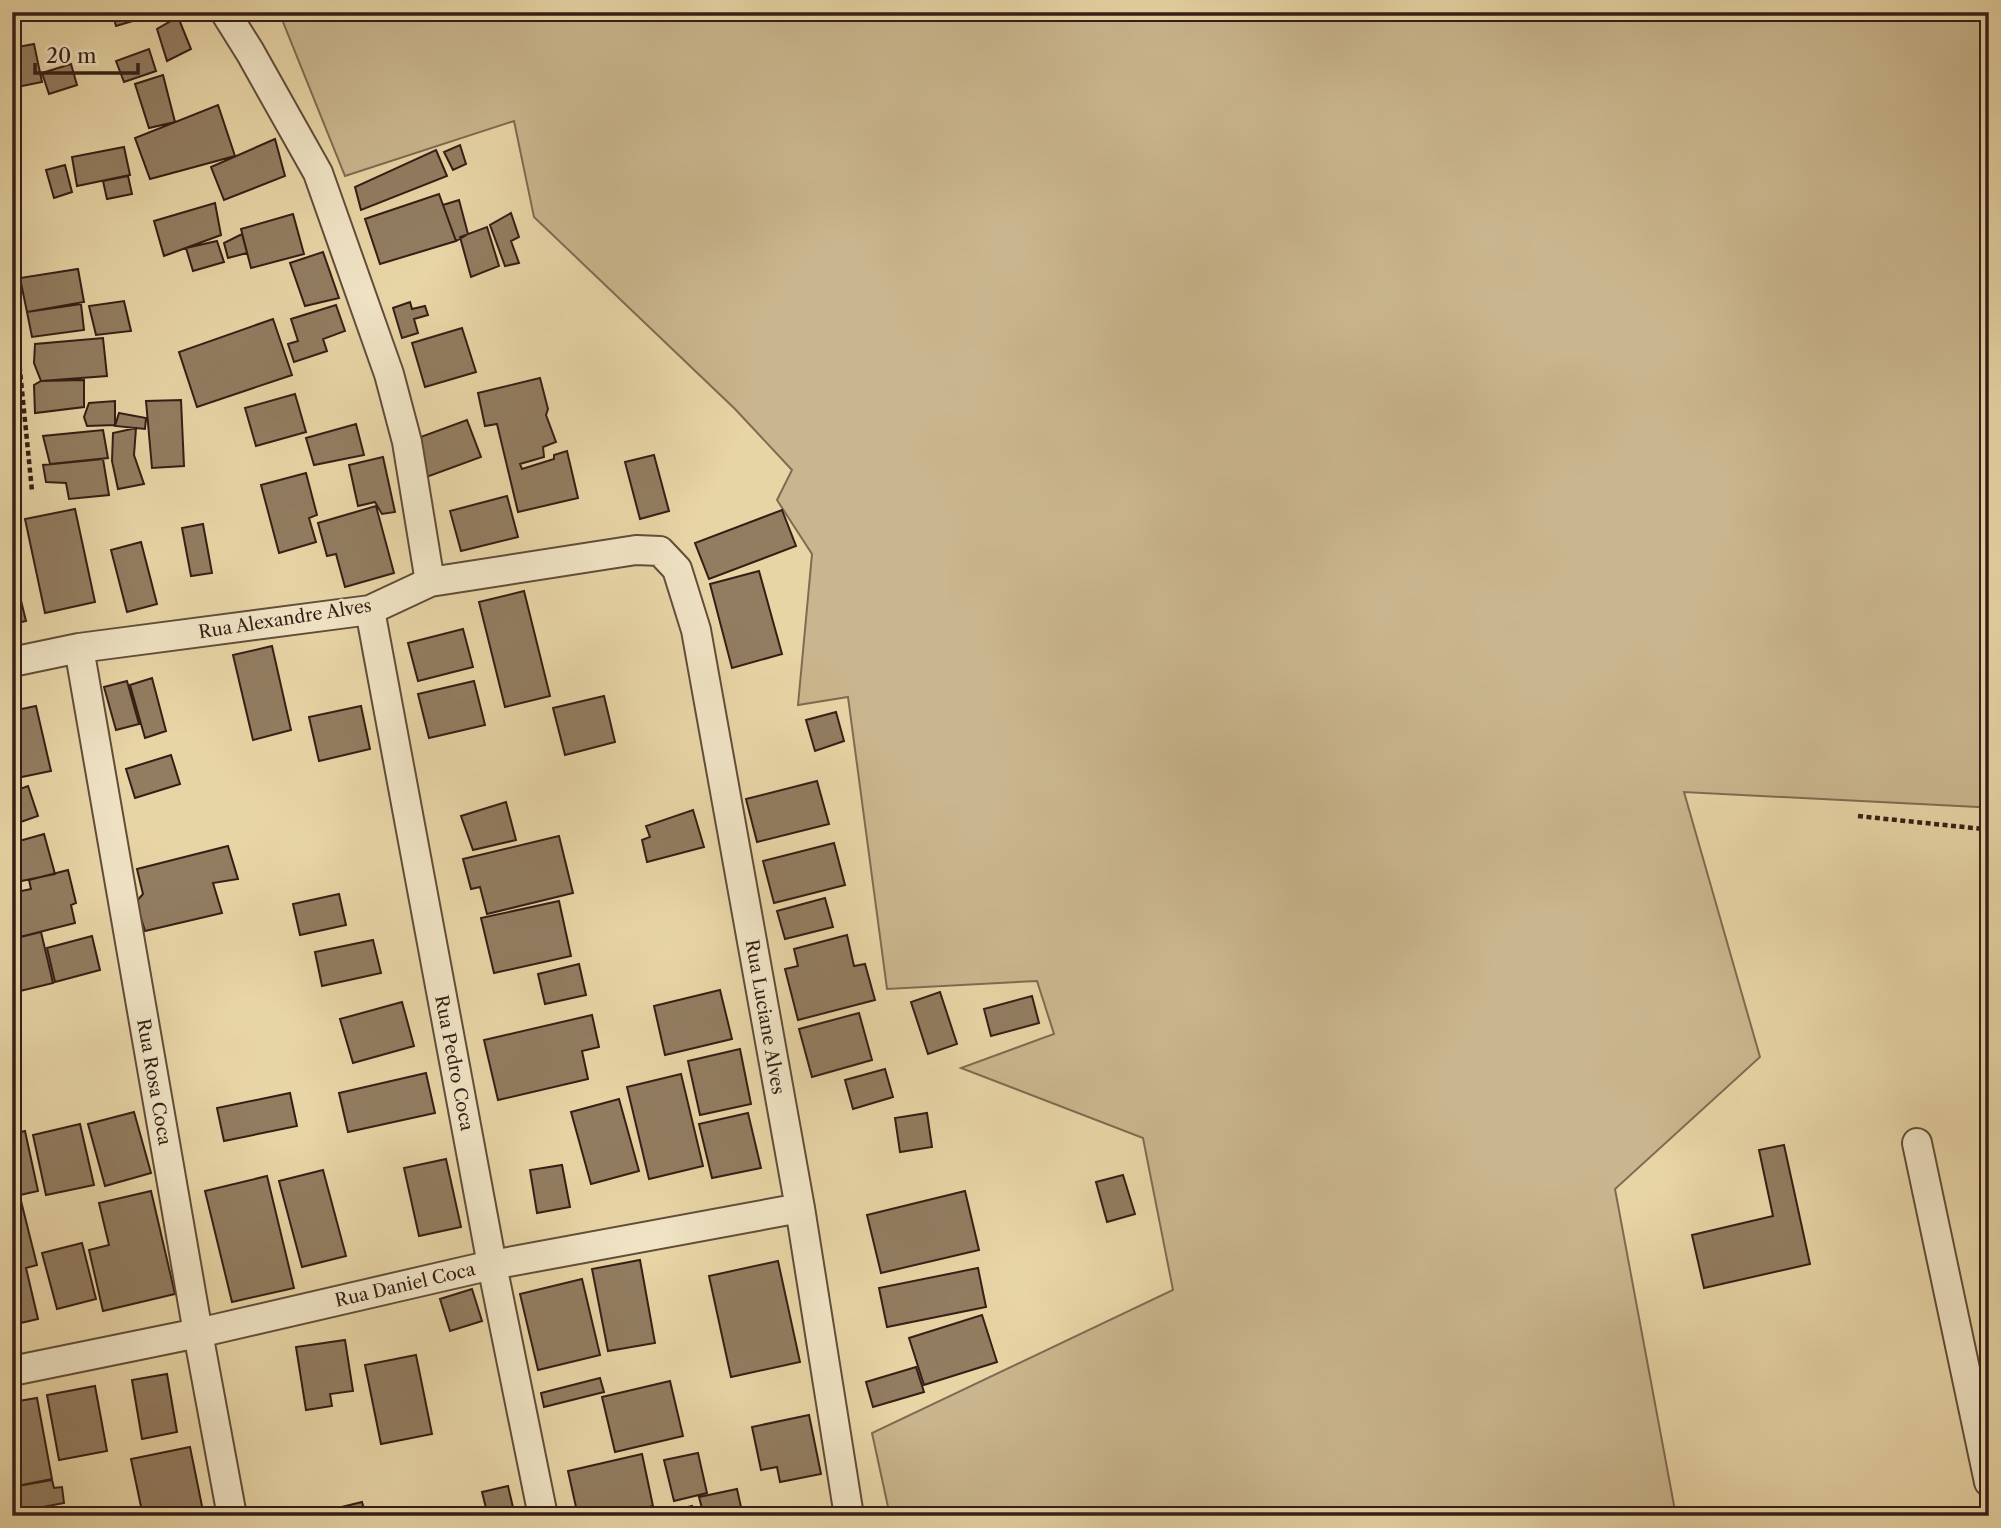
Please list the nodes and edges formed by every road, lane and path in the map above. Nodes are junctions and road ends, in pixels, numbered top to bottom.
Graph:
1 (225, 12) edge
2 (12, 290) edge
3 (32, 491) dead end
4 (636, 550) joint
5 (430, 582) junction
6 (370, 610) junction
7 (79, 648) junction
8 (12, 662) edge
9 (1858, 816) dead end
10 (1989, 827) edge
11 (1917, 1143) dead end
12 (800, 1208) junction
13 (492, 1265) junction
14 (198, 1333) junction
15 (12, 1371) edge
16 (1989, 1482) edge
17 (232, 1516) edge
18 (544, 1516) edge
19 (849, 1516) edge

1 - 5 street
2 - 3 path
4 - 5 street, Rua Alexandre Alves
4 - 12 street, Rua Luciane Alves
5 - 6 street, Rua Alexandre Alves
6 - 7 street, Rua Alexandre Alves
6 - 13 street, Rua Pedro Coca
7 - 8 street, Rua Alexandre Alves
7 - 14 street, Rua Rosa Coca
9 - 10 path
11 - 16 street
12 - 13 street, Rua Daniel Coca
12 - 19 street, Rua Luciane Alves
13 - 14 street, Rua Daniel Coca
13 - 18 street, Rua Pedro Coca
14 - 15 street, Rua Daniel Coca
14 - 17 street, Rua Rosa Coca

